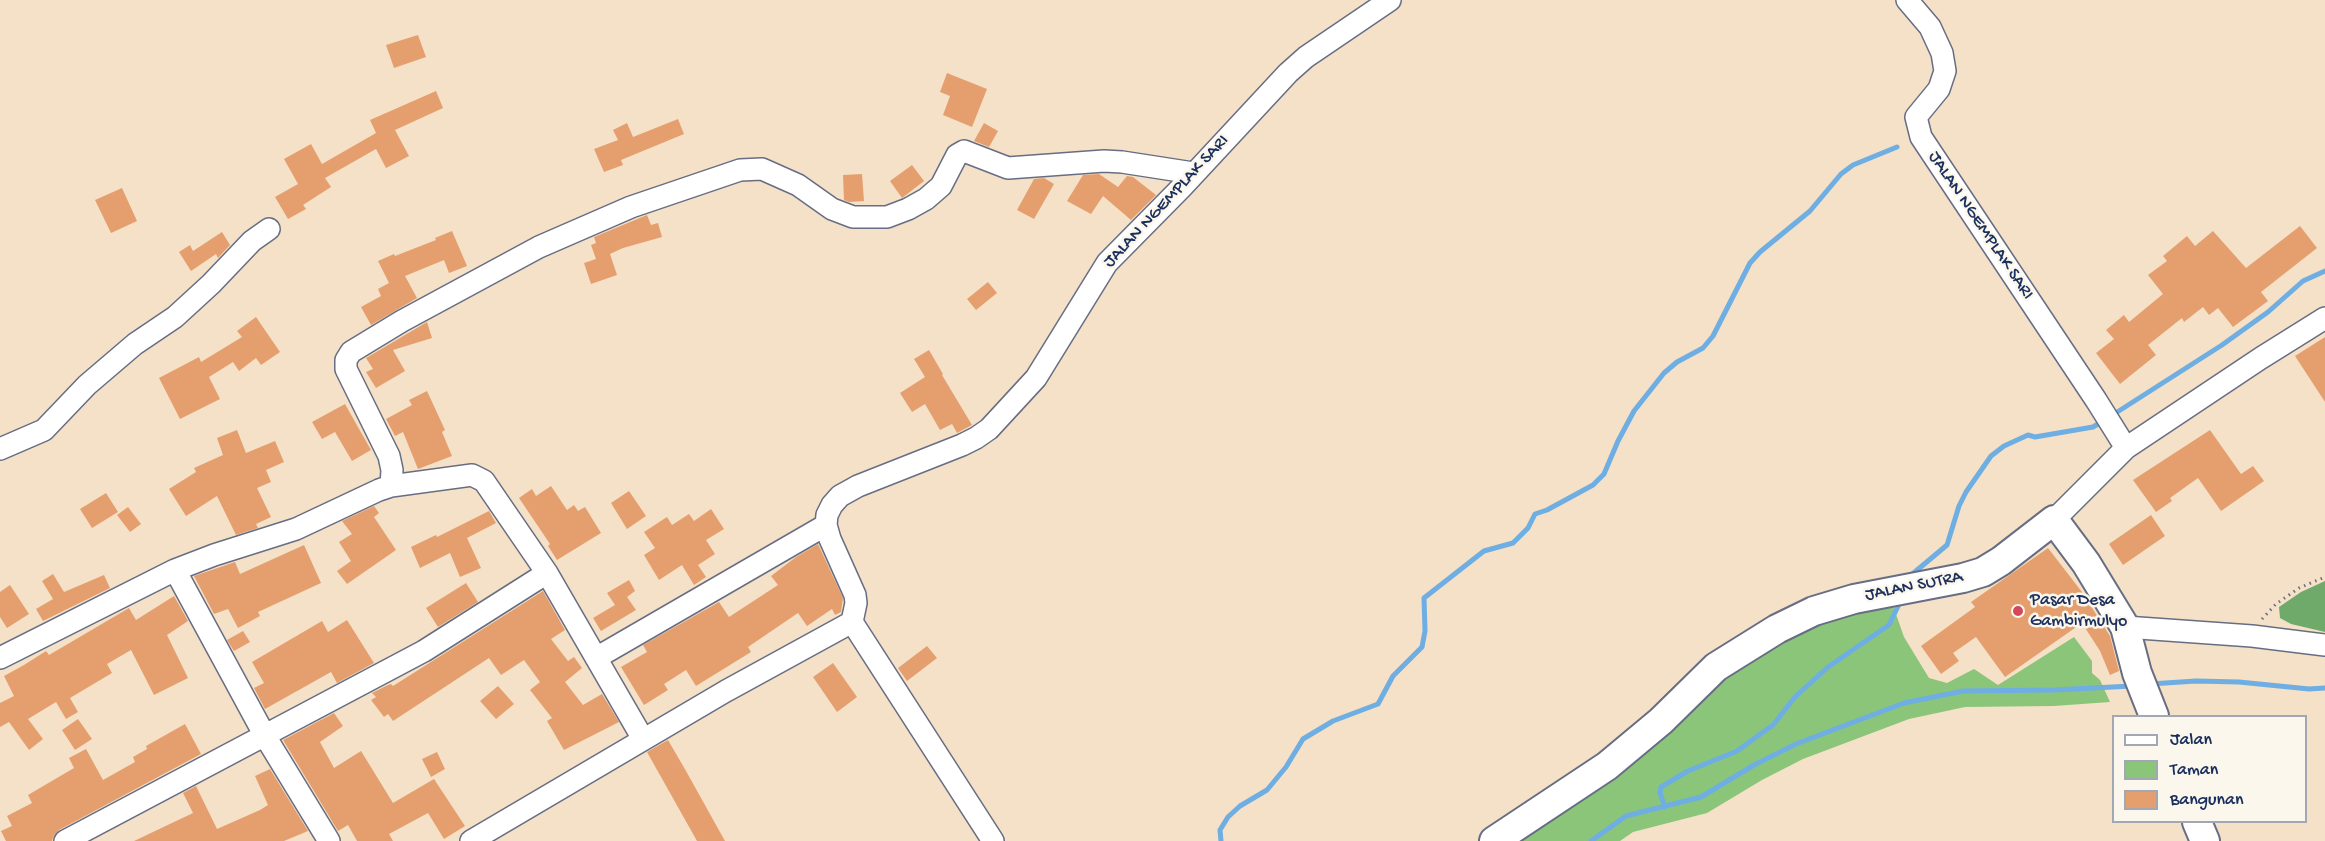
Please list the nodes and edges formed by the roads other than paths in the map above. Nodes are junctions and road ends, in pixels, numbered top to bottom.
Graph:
1 (1389, 0) edge
2 (1907, 0) edge
3 (1193, 174) junction
4 (269, 229) dead end
5 (2325, 318) edge
6 (2121, 441) junction
7 (0, 449) edge
8 (391, 486) junction
9 (2054, 519) junction
10 (826, 525) junction
11 (176, 570) junction
12 (547, 573) junction
13 (852, 622) junction
14 (2124, 627) junction
15 (2325, 645) edge
16 (0, 658) edge
17 (596, 658) junction
18 (2146, 696) edge
19 (265, 736) junction
20 (643, 739) junction
21 (2197, 823) edge
22 (90, 835) edge
23 (65, 841) edge
24 (329, 841) edge
25 (471, 841) edge
26 (993, 841) edge
27 (1494, 841) edge
28 (2205, 841) edge

1 - 3 street, JALAN NGEMPLAK SARI
2 - 6 street, JALAN NGEMPLAK SARI
3 - 8 street
3 - 10 street, JALAN NGEMPLAK SARI
4 - 7 street
5 - 6 street, JALAN SUTRA
6 - 9 street, JALAN SUTRA
8 - 11 street
8 - 12 street
9 - 14 street
9 - 27 street, JALAN SUTRA
10 - 13 street
10 - 17 street
11 - 16 street
11 - 19 street
12 - 17 street
12 - 19 street
13 - 20 street
13 - 26 street
14 - 15 street
14 - 18 street
17 - 20 street
19 - 22 street
19 - 24 street
20 - 25 street
21 - 28 street
22 - 23 street

